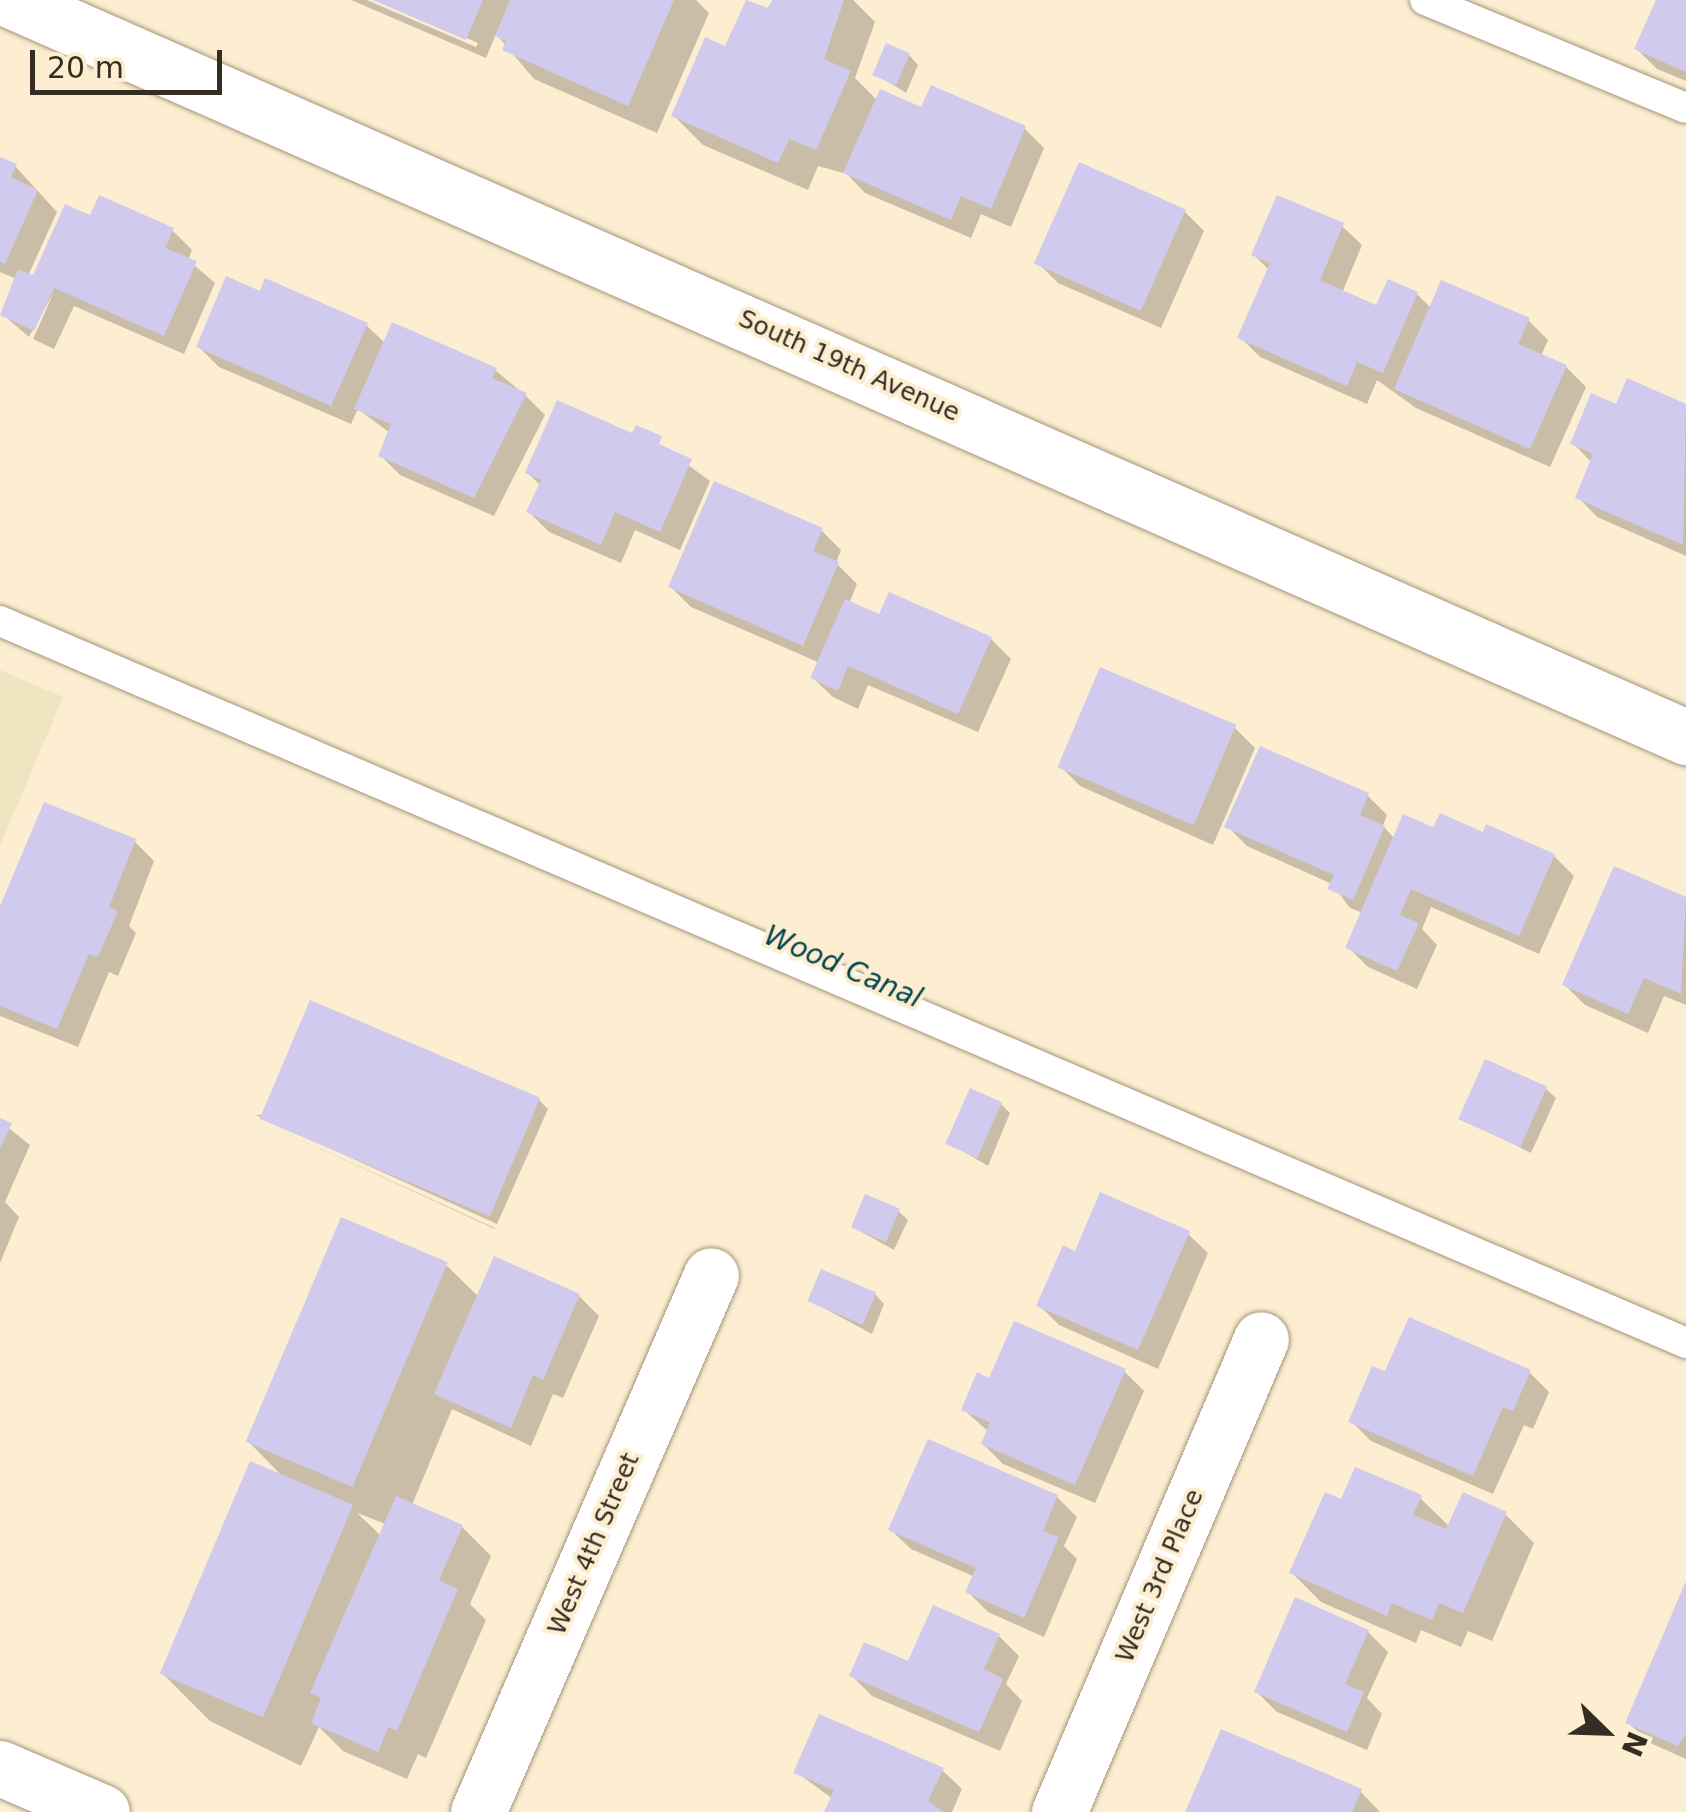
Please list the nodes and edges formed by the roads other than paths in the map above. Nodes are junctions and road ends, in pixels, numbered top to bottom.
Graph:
1 (10, 0) edge
2 (1425, 0) edge
3 (1686, 108) edge
4 (0, 621) edge
5 (1686, 737) edge
6 (710, 1276) dead end
7 (1260, 1339) dead end
8 (1686, 1343) edge
9 (0, 1768) edge
10 (102, 1812) edge
11 (478, 1812) edge
12 (1059, 1812) edge

1 - 5 street, South 19th Avenue
2 - 3 lane
4 - 8 lane
6 - 11 street, West 4th Street
7 - 12 street, West 3rd Place
9 - 10 street

